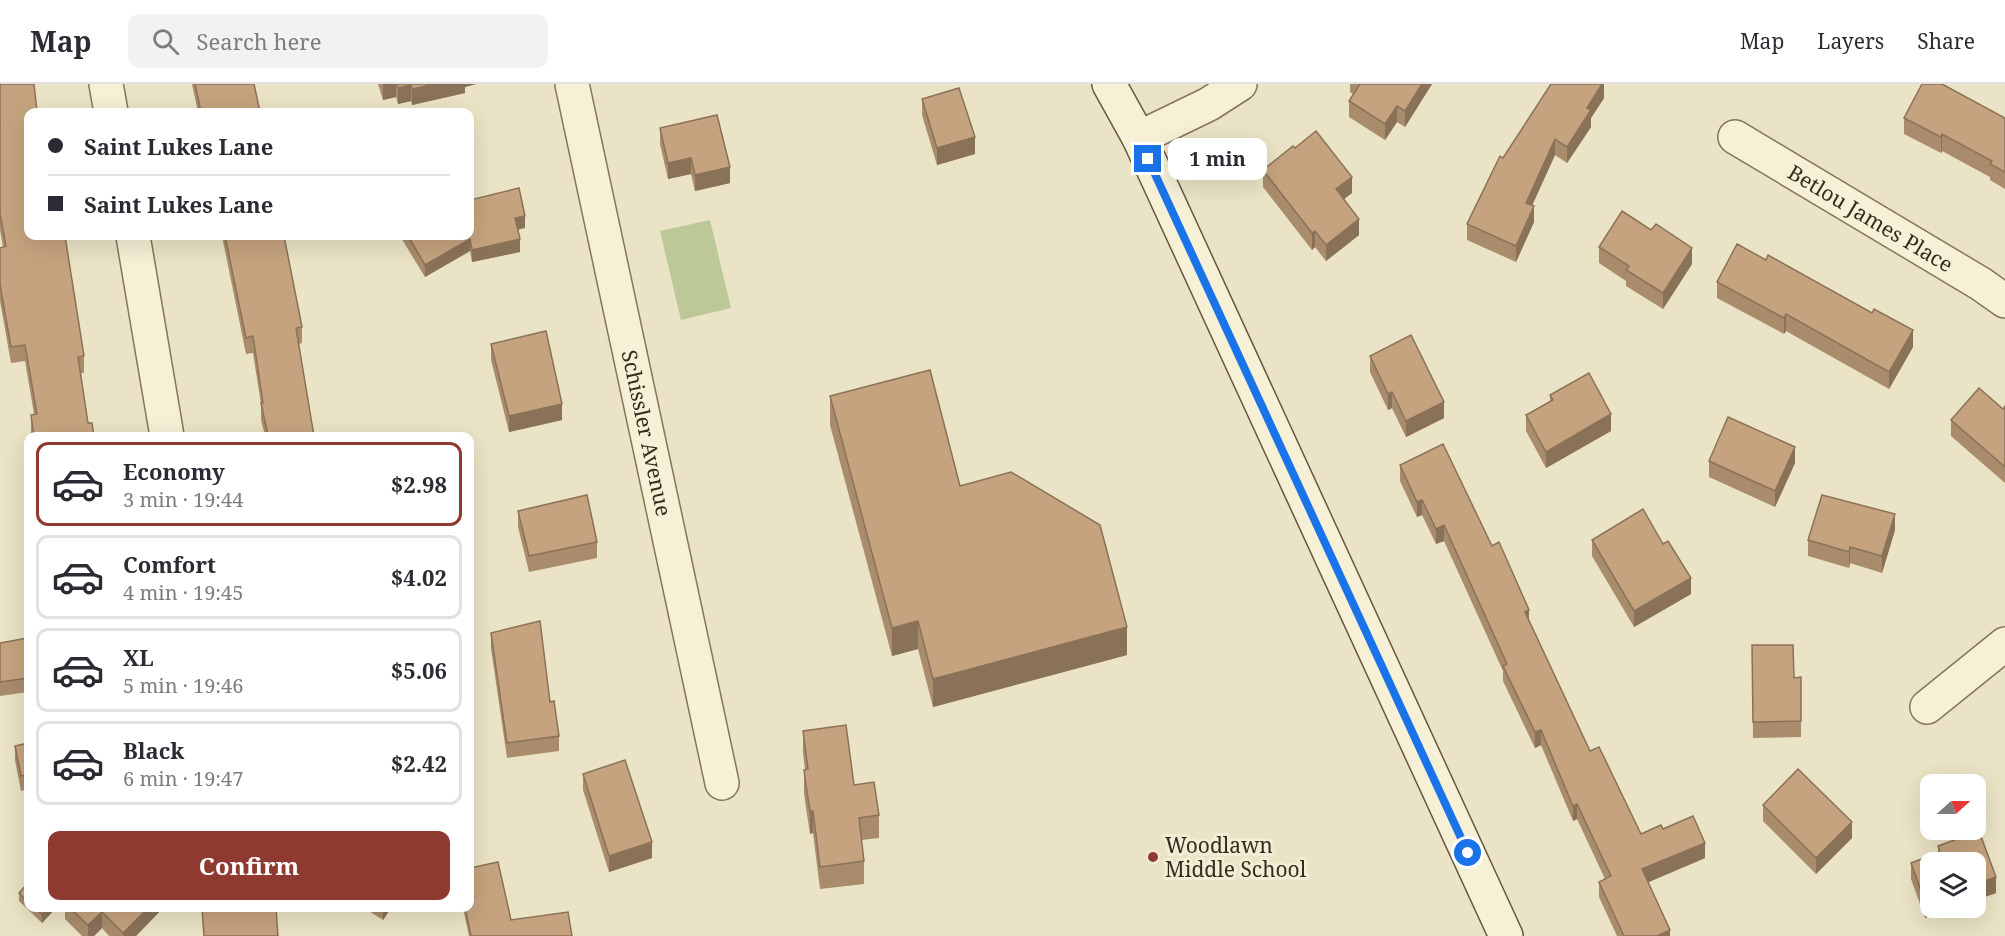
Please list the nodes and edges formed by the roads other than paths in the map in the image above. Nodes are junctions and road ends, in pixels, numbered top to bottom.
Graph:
1 (106, 84) edge
2 (572, 84) edge
3 (1109, 84) edge
4 (1240, 84) edge
5 (110, 108) edge
6 (1735, 137) dead end
7 (1139, 138) junction
8 (134, 240) edge
9 (2005, 301) edge
10 (166, 432) edge
11 (2005, 644) edge
12 (1927, 707) dead end
13 (722, 783) dead end
14 (1506, 936) edge

1 - 5 street
2 - 13 street, Schissler Avenue
3 - 7 street
4 - 7 street
6 - 9 street, Betlou James Place
7 - 14 street
8 - 10 street
11 - 12 street

